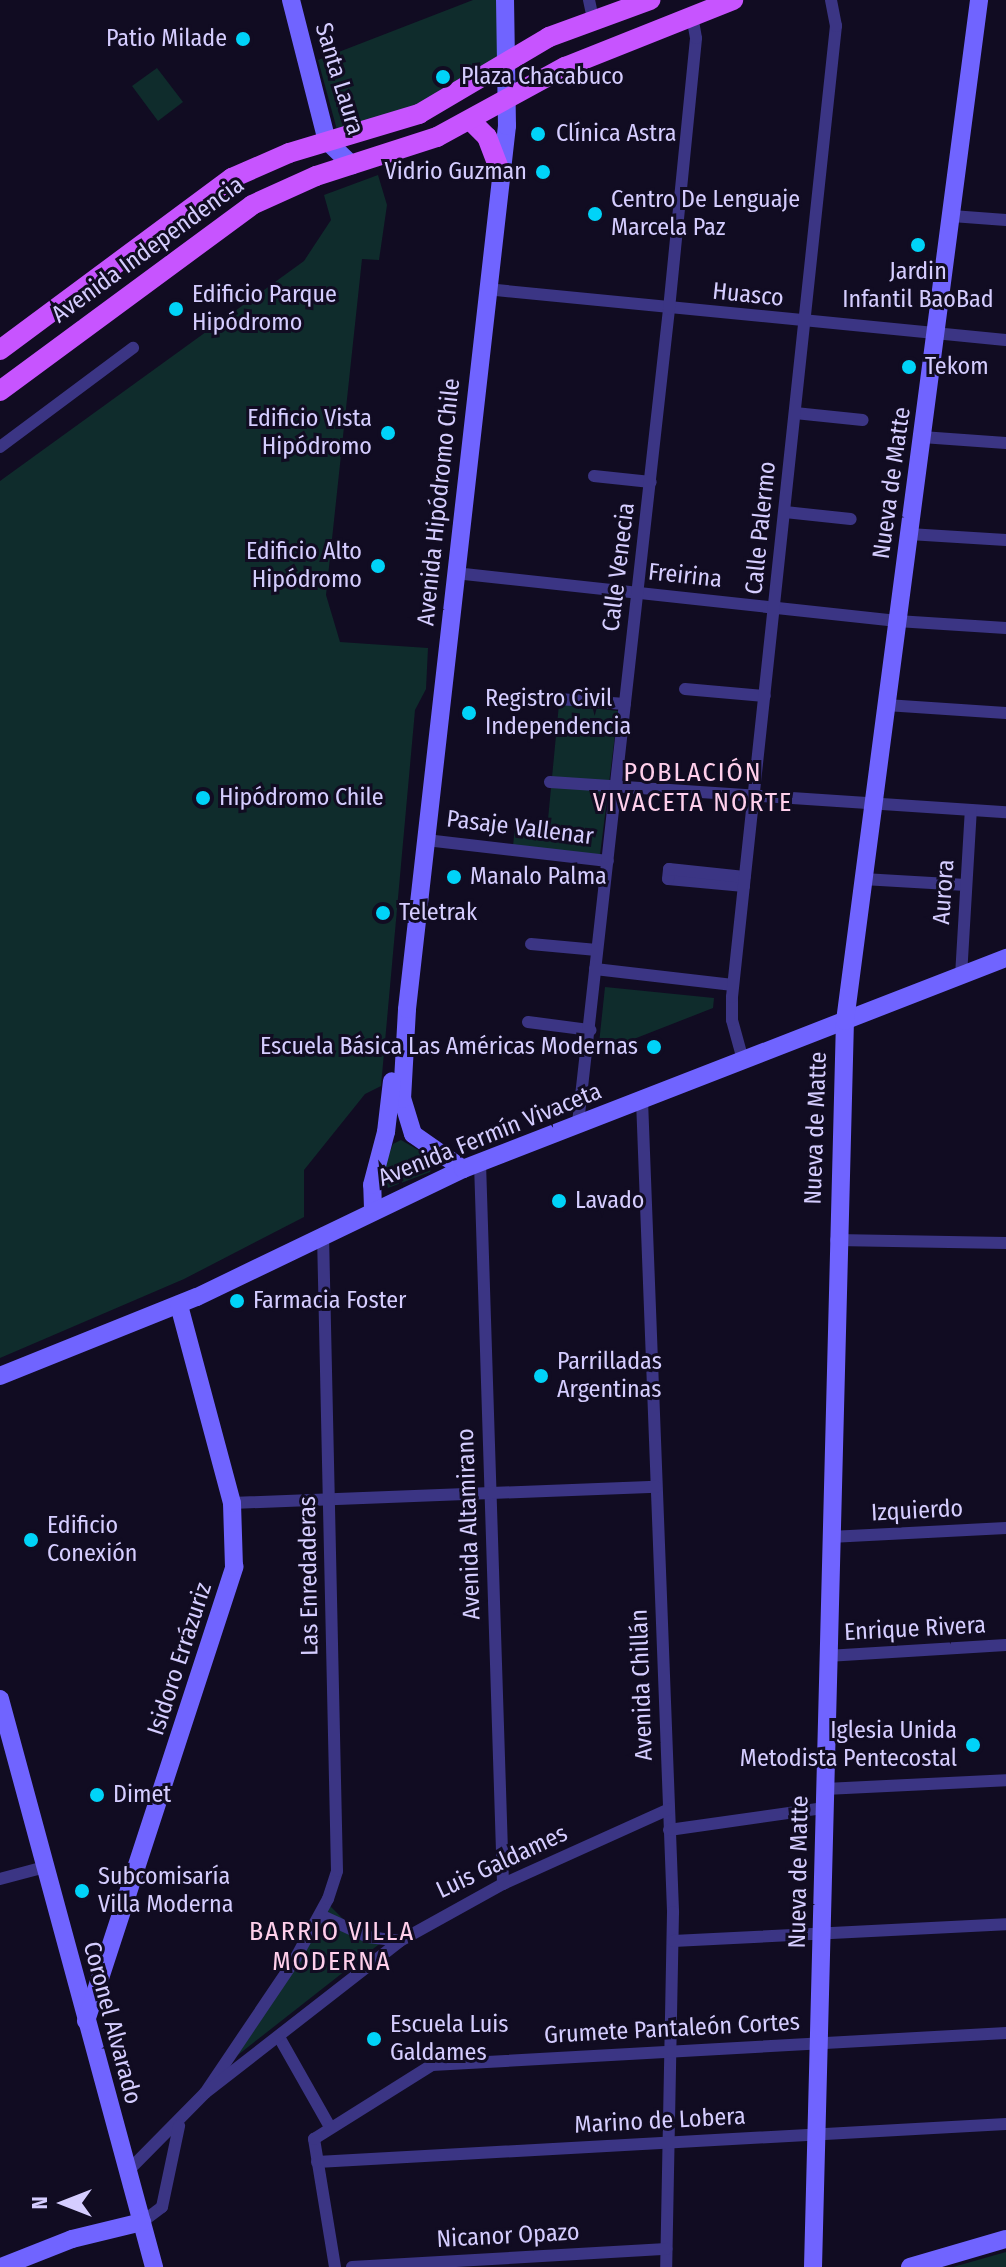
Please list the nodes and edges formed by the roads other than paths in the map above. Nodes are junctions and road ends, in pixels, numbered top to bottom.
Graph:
1 (291, 0) edge
2 (505, 0) edge
3 (650, 0) edge
4 (733, 0) edge
5 (831, 0) edge
6 (979, 0) edge
7 (591, 9) edge
8 (692, 16) junction
9 (509, 60) junction
10 (508, 99) junction
11 (471, 121) junction
12 (327, 141) junction
13 (352, 165) junction
14 (499, 168) junction
15 (952, 216) junction
16 (1006, 220) edge
17 (486, 289) junction
18 (669, 309) junction
19 (804, 324) junction
20 (936, 336) junction
21 (1006, 340) edge
22 (133, 348) dead end
23 (0, 350) edge
24 (0, 391) edge
25 (795, 413) junction
26 (863, 420) dead end
27 (922, 437) junction
28 (1006, 443) edge
29 (0, 447) edge
30 (594, 476) dead end
31 (651, 482) junction
32 (785, 512) junction
33 (851, 519) dead end
34 (909, 534) junction
35 (1006, 540) edge
36 (455, 573) junction
37 (638, 593) junction
38 (775, 608) junction
39 (897, 621) junction
40 (1006, 628) edge
41 (685, 689) dead end
42 (765, 696) junction
43 (559, 699) dead end
44 (625, 704) junction
45 (886, 705) junction
46 (1006, 713) edge
47 (550, 782) dead end
48 (616, 788) junction
49 (754, 796) junction
50 (873, 804) junction
51 (971, 810) junction
52 (1006, 812) edge
53 (426, 840) junction
54 (608, 861) junction
55 (703, 877) dead end
56 (863, 879) junction
57 (745, 882) junction
58 (966, 885) junction
59 (531, 944) dead end
60 (597, 950) junction
61 (1006, 958) edge
62 (595, 969) junction
63 (961, 976) junction
64 (733, 985) junction
65 (407, 1009) junction
66 (845, 1021) junction
67 (528, 1022) dead end
68 (590, 1030) junction
69 (743, 1060) junction
70 (642, 1100) junction
71 (578, 1123) junction
72 (471, 1166) junction
73 (373, 1208) junction
74 (323, 1233) junction
75 (836, 1240) junction
76 (1006, 1243) edge
77 (179, 1305) junction
78 (0, 1376) edge
79 (656, 1487) junction
80 (490, 1493) junction
81 (329, 1499) junction
82 (232, 1503) junction
83 (1006, 1528) edge
84 (830, 1537) junction
85 (1006, 1645) edge
86 (827, 1656) junction
87 (0, 1699) edge
88 (1006, 1780) edge
89 (825, 1799) junction
90 (669, 1809) junction
91 (669, 1830) junction
92 (45, 1867) junction
93 (0, 1879) edge
94 (503, 1884) junction
95 (320, 1915) junction
96 (1006, 1924) edge
97 (822, 1933) junction
98 (400, 1941) junction
99 (673, 1941) junction
100 (100, 1975) junction
101 (75, 1979) junction
102 (86, 2021) junction
103 (1006, 2033) edge
104 (279, 2037) junction
105 (818, 2043) junction
106 (671, 2050) junction
107 (205, 2093) junction
108 (180, 2123) junction
109 (1006, 2124) edge
110 (330, 2127) junction
111 (816, 2134) junction
112 (669, 2142) junction
113 (317, 2162) junction
114 (128, 2171) junction
115 (142, 2222) junction
116 (1006, 2239) edge
117 (666, 2249) junction
118 (544, 2262) edge
119 (434, 2265) edge
120 (1, 2267) edge
121 (154, 2267) edge
122 (335, 2267) edge
123 (352, 2267) edge
124 (666, 2267) edge
125 (813, 2267) edge
126 (910, 2267) edge

1 - 12 street, Santa Laura
2 - 9 street, Avenida Hipódromo Chile
3 - 7 main road, Avenida Independencia
4 - 8 main road, Avenida Independencia
5 - 19 street, Calle Palermo
6 - 15 street, Nueva de Matte
7 - 9 main road, Avenida Independencia
8 - 10 main road, Avenida Independencia
8 - 18 street, Calle Venecia
9 - 10 street, Avenida Hipódromo Chile
9 - 12 main road, Avenida Independencia
10 - 11 main road, Avenida Independencia
10 - 14 street, Avenida Hipódromo Chile
11 - 13 main road, Avenida Independencia
11 - 14 main road
12 - 13 street, Santa Laura
12 - 23 main road, Avenida Independencia
13 - 24 main road, Avenida Independencia
14 - 17 street, Avenida Hipódromo Chile
15 - 16 street
15 - 20 street, Nueva de Matte
17 - 18 street, Huasco
17 - 36 street, Avenida Hipódromo Chile
18 - 19 street, Huasco
18 - 31 street, Calle Venecia
19 - 20 street, Huasco
19 - 25 street, Calle Palermo
20 - 21 street, Huasco
20 - 27 street, Nueva de Matte
22 - 29 street
25 - 26 street
25 - 32 street, Calle Palermo
27 - 28 street
27 - 34 street, Nueva de Matte
30 - 31 street
31 - 37 street, Calle Venecia
32 - 33 street
32 - 38 street, Calle Palermo
34 - 35 street
34 - 39 street, Nueva de Matte
36 - 37 street, Freirina
36 - 53 street, Avenida Hipódromo Chile
37 - 38 street, Freirina
37 - 44 street, Calle Venecia
38 - 39 street, Freirina
38 - 42 street, Calle Palermo
39 - 40 street, Freirina
39 - 45 street, Nueva de Matte
41 - 42 street
42 - 49 street, Calle Palermo
43 - 44 street
44 - 48 street, Calle Venecia
45 - 46 street
45 - 50 street, Nueva de Matte
47 - 48 street
48 - 49 street
48 - 54 street, Calle Venecia
49 - 50 street
49 - 57 street, Calle Palermo
50 - 51 street
50 - 56 street, Nueva de Matte
51 - 52 street
51 - 58 street, Aurora
53 - 54 street, Pasaje Vallenar
53 - 65 street, Avenida Hipódromo Chile
54 - 60 street, Calle Venecia
55 - 57 street
56 - 58 street
56 - 66 street, Nueva de Matte
57 - 64 street, Calle Palermo
58 - 63 street, Aurora
59 - 60 street
60 - 62 street, Calle Venecia
61 - 63 street, Avenida Fermín Vivaceta
62 - 64 street
62 - 68 street, Calle Venecia
63 - 66 street, Avenida Fermín Vivaceta
64 - 69 street, Calle Palermo
65 - 72 street, Avenida Hipódromo Chile
65 - 73 street, Avenida Hipódromo Chile
66 - 69 street, Avenida Fermín Vivaceta
66 - 75 street, Nueva de Matte
67 - 68 street
68 - 71 street, Calle Venecia
69 - 70 street, Avenida Fermín Vivaceta
70 - 71 street, Avenida Fermín Vivaceta
70 - 79 street, Avenida Chillán
71 - 72 street, Avenida Fermín Vivaceta
72 - 73 street, Avenida Fermín Vivaceta
72 - 80 street, Avenida Altamirano
73 - 74 street, Avenida Fermín Vivaceta
74 - 77 street, Avenida Fermín Vivaceta
74 - 81 street, Las Enredaderas
75 - 76 street
75 - 84 street, Nueva de Matte
77 - 78 street, Avenida Fermín Vivaceta
77 - 82 street, Isidoro Errázuriz
79 - 80 street
79 - 90 street, Avenida Chillán
80 - 81 street
80 - 94 street, Avenida Altamirano
81 - 82 street
81 - 95 street, Las Enredaderas
82 - 100 street, Isidoro Errázuriz
83 - 84 street, Izquierdo
84 - 86 street, Nueva de Matte
85 - 86 street, Enrique Rivera
86 - 89 street, Nueva de Matte
87 - 92 street, Coronel Alvarado
88 - 89 street
89 - 91 street
89 - 97 street, Nueva de Matte
90 - 91 street, Avenida Chillán
90 - 94 street, Luis Galdames
91 - 99 street, Avenida Chillán
92 - 93 street
92 - 101 street, Coronel Alvarado
94 - 98 street, Luis Galdames
95 - 98 street
95 - 107 street, Las Enredaderas
96 - 97 street
97 - 99 street
97 - 105 street, Nueva de Matte
98 - 104 street, Luis Galdames
99 - 106 street, Avenida Chillán
100 - 101 street
100 - 102 street, Isidoro Errázuriz
101 - 102 street, Coronel Alvarado
102 - 114 street, Coronel Alvarado
103 - 105 street, Grumete Pantaleón Cortes
104 - 107 street, Luis Galdames
104 - 110 street
105 - 106 street, Grumete Pantaleón Cortes
105 - 111 street, Nueva de Matte
106 - 110 street, Grumete Pantaleón Cortes
106 - 112 street, Avenida Chillán
107 - 108 street, Luis Galdames
108 - 114 street, Luis Galdames
108 - 115 street, Luis Galdames
109 - 111 street, Marino de Lobera
110 - 113 street, Grumete Pantaleón Cortes
111 - 112 street, Marino de Lobera
111 - 125 street, Nueva de Matte
112 - 113 street, Marino de Lobera
112 - 117 street, Avenida Chillán
113 - 122 street
114 - 115 street, Coronel Alvarado
115 - 120 street
115 - 121 street, Coronel Alvarado
116 - 126 street
117 - 118 street, Nicanor Opazo
117 - 124 street, Avenida Chillán
118 - 119 street, Nicanor Opazo
119 - 123 street, Nicanor Opazo

